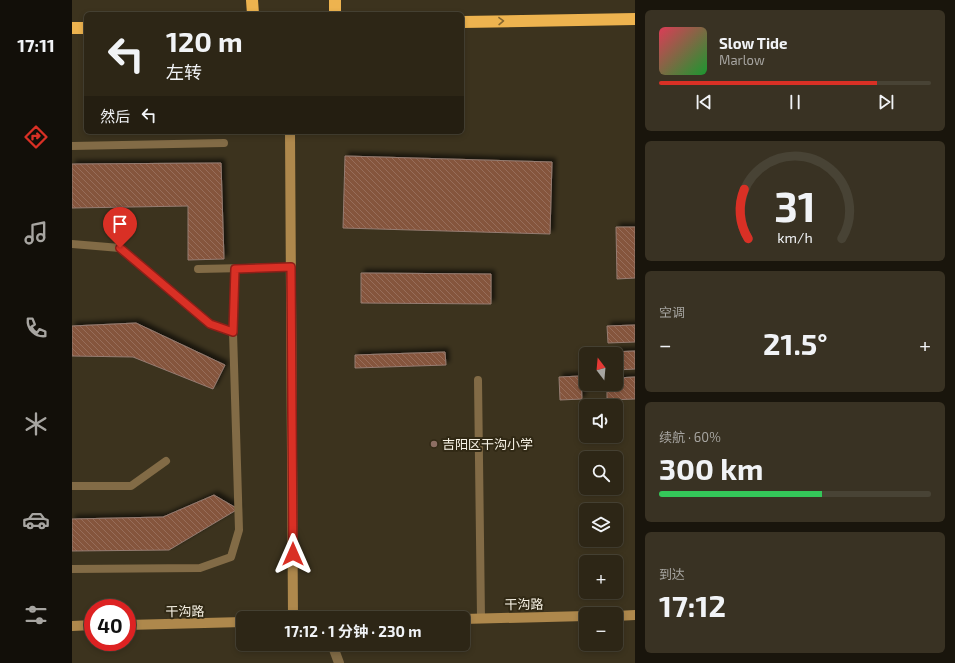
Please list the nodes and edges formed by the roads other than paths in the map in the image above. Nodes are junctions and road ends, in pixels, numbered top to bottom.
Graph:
1 (252, 0) edge
2 (335, 0) edge
3 (253, 12) edge
4 (335, 12) edge
5 (635, 19) edge
6 (464, 22) edge
7 (72, 28) edge
8 (84, 28) edge
9 (290, 134) edge
10 (224, 143) dead end
11 (72, 146) edge
12 (72, 244) edge
13 (291, 267) junction
14 (235, 269) junction
15 (198, 270) dead end
16 (233, 332) junction
17 (478, 380) dead end
18 (166, 461) dead end
19 (72, 486) edge
20 (72, 569) edge
21 (293, 611) edge
22 (579, 616) edge
23 (623, 616) edge
24 (635, 616) edge
25 (470, 618) edge
26 (481, 618) junction
27 (236, 622) edge
28 (84, 625) edge
29 (136, 625) edge
30 (72, 626) edge
31 (335, 651) edge
32 (339, 663) edge

1 - 3 highway
2 - 4 highway
6 -> 5 highway
7 - 8 highway
9 - 13 street
10 - 11 lane
12 - 16 lane
13 - 14 lane
13 - 21 street
14 - 15 lane
14 - 16 lane
16 - 20 lane
17 - 26 lane
18 - 19 lane
22 - 26 street, 干沟路
23 - 24 street
25 - 26 street, 干沟路
27 - 29 street, 干沟路
28 - 30 street
31 - 32 street

